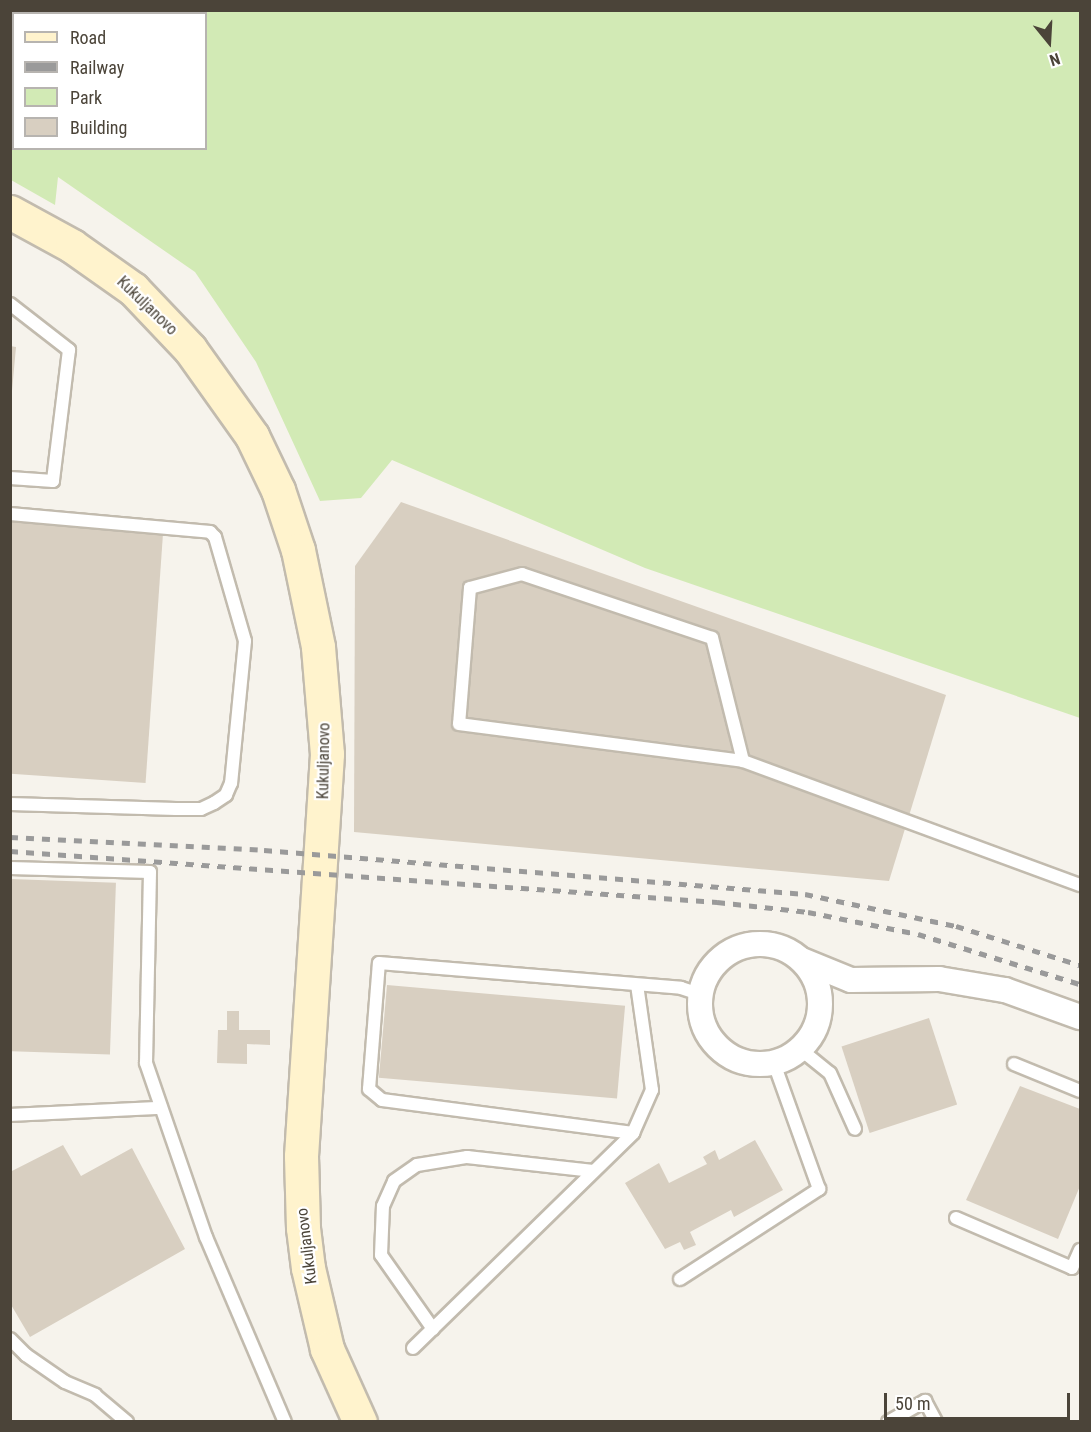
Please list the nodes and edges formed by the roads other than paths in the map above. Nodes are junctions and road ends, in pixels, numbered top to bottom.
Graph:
1 (10, 212) edge
2 (10, 304) edge
3 (10, 478) edge
4 (10, 514) edge
5 (743, 761) junction
6 (10, 804) edge
7 (10, 868) edge
8 (1079, 880) edge
9 (799, 958) junction
10 (874, 982) junction
11 (637, 985) junction
12 (700, 994) junction
13 (1080, 1017) edge
14 (807, 1040) junction
15 (774, 1063) junction
16 (1014, 1064) dead end
17 (1080, 1091) edge
18 (161, 1108) junction
19 (10, 1115) edge
20 (855, 1129) dead end
21 (633, 1133) junction
22 (593, 1171) junction
23 (956, 1218) dead end
24 (1080, 1250) edge
25 (680, 1279) dead end
26 (433, 1329) junction
27 (10, 1339) edge
28 (413, 1348) dead end
29 (127, 1422) edge
30 (285, 1422) edge
31 (360, 1422) edge
32 (888, 1422) edge
33 (936, 1422) edge

1 - 31 main road, Kukuljanovo
2 - 3 lane
4 - 6 lane
5 - 5 lane
5 - 8 lane
7 - 18 lane
9 - 10 street
9 - 12 street
9 - 14 street
10 - 13 street
10 - 14 street
11 - 12 lane
11 - 21 lane
11 - 21 lane
12 - 15 street
14 - 15 street
14 - 20 lane
15 - 25 lane
16 - 17 lane
18 - 19 lane
18 - 30 lane
21 - 22 lane
22 - 26 lane
22 - 26 lane
23 - 24 lane
26 - 28 lane
27 - 29 lane
32 - 33 lane

